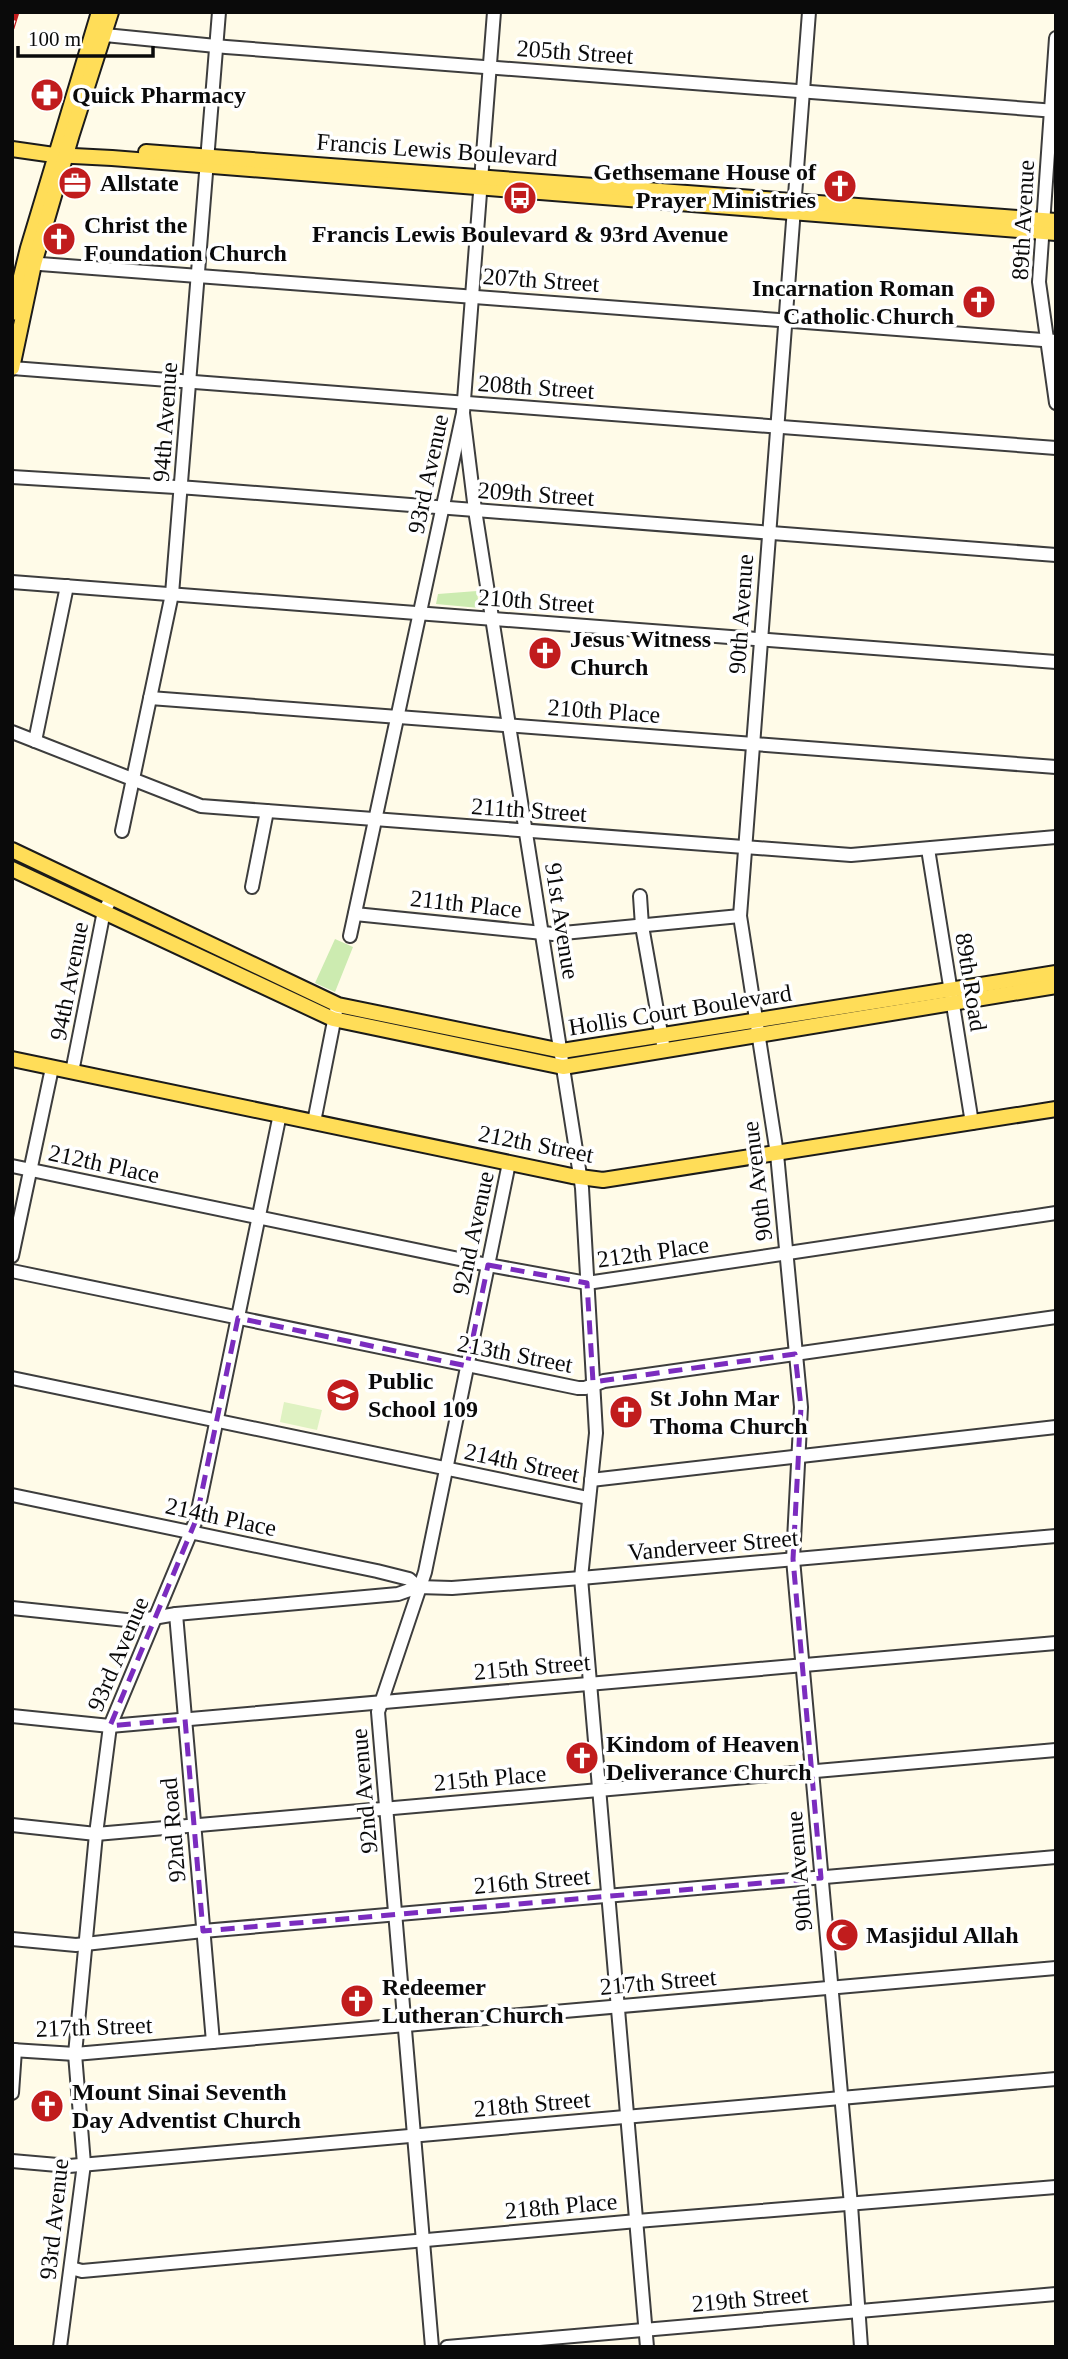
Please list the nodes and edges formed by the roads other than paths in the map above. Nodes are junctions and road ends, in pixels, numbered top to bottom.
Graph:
1 (99, 12) edge
2 (111, 12) edge
3 (219, 12) edge
4 (494, 12) edge
5 (809, 12) edge
6 (97, 35) junction
7 (1056, 38) edge
8 (216, 46) junction
9 (490, 67) junction
10 (803, 91) junction
11 (1053, 110) edge
12 (12, 149) edge
13 (60, 155) junction
14 (207, 161) junction
15 (481, 182) junction
16 (794, 206) junction
17 (1049, 226) edge
18 (29, 263) junction
19 (197, 275) junction
20 (472, 296) junction
21 (12, 313) edge
22 (785, 320) junction
23 (1051, 341) edge
24 (12, 368) edge
25 (190, 381) junction
26 (1056, 403) edge
27 (464, 408) junction
28 (777, 426) junction
29 (1056, 448) edge
30 (12, 477) edge
31 (181, 488) junction
32 (442, 509) junction
33 (475, 510) junction
34 (768, 533) junction
35 (1056, 555) edge
36 (12, 582) edge
37 (67, 586) junction
38 (172, 594) junction
39 (420, 613) junction
40 (492, 619) junction
41 (760, 639) junction
42 (1056, 662) edge
43 (150, 698) junction
44 (398, 718) junction
45 (509, 725) junction
46 (12, 732) edge
47 (35, 741) junction
48 (752, 743) junction
49 (1056, 766) edge
50 (133, 779) junction
51 (267, 811) junction
52 (376, 819) junction
53 (122, 831) dead end
54 (526, 831) junction
55 (1056, 837) edge
56 (744, 848) junction
57 (928, 849) junction
58 (12, 850) edge
59 (12, 869) edge
60 (57, 872) junction
61 (50, 886) junction
62 (252, 887) dead end
63 (640, 896) dead end
64 (108, 905) junction
65 (355, 914) junction
66 (740, 916) junction
67 (642, 926) junction
68 (192, 934) junction
69 (542, 934) junction
70 (350, 936) dead end
71 (184, 951) junction
72 (266, 970) junction
73 (1056, 973) edge
74 (1025, 984) junction
75 (261, 986) junction
76 (1056, 986) edge
77 (952, 996) junction
78 (338, 1004) junction
79 (825, 1017) junction
80 (333, 1019) junction
81 (755, 1020) junction
82 (413, 1028) junction
83 (758, 1036) junction
84 (662, 1043) junction
85 (491, 1044) junction
86 (562, 1051) junction
87 (12, 1059) edge
88 (564, 1067) junction
89 (52, 1068) junction
90 (72, 1072) junction
91 (1056, 1109) edge
92 (280, 1114) junction
93 (314, 1122) junction
94 (972, 1123) junction
95 (777, 1154) junction
96 (509, 1163) junction
97 (12, 1166) edge
98 (30, 1170) junction
99 (581, 1178) junction
100 (1056, 1213) edge
101 (259, 1218) junction
102 (786, 1254) junction
103 (12, 1256) edge
104 (488, 1265) junction
105 (12, 1271) edge
106 (587, 1283) junction
107 (1056, 1317) edge
108 (238, 1318) junction
109 (795, 1354) junction
110 (467, 1366) junction
111 (12, 1378) edge
112 (593, 1385) junction
113 (216, 1421) junction
114 (1056, 1427) edge
115 (797, 1456) junction
116 (446, 1468) junction
117 (591, 1480) junction
118 (12, 1495) edge
119 (588, 1498) junction
120 (190, 1532) junction
121 (1056, 1536) edge
122 (793, 1559) junction
123 (377, 1571) junction
124 (580, 1578) junction
125 (418, 1587) junction
126 (375, 1595) junction
127 (12, 1608) edge
128 (176, 1614) junction
129 (157, 1617) junction
130 (1056, 1643) edge
131 (802, 1665) junction
132 (589, 1683) junction
133 (381, 1701) junction
134 (12, 1716) edge
135 (185, 1719) junction
136 (110, 1726) junction
137 (1056, 1750) edge
138 (811, 1771) junction
139 (599, 1790) junction
140 (386, 1808) junction
141 (12, 1825) edge
142 (194, 1825) junction
143 (96, 1834) junction
144 (1056, 1857) edge
145 (821, 1878) junction
146 (608, 1896) junction
147 (395, 1914) junction
148 (203, 1931) junction
149 (12, 1939) edge
150 (85, 1943) junction
151 (1056, 1968) edge
152 (831, 1988) junction
153 (618, 2006) junction
154 (405, 2025) junction
155 (213, 2042) junction
156 (14, 2050) edge
157 (75, 2054) junction
158 (1056, 2080) edge
159 (12, 2093) edge
160 (839, 2098) junction
161 (627, 2117) junction
162 (415, 2135) junction
163 (12, 2161) edge
164 (84, 2164) junction
165 (1056, 2187) edge
166 (851, 2204) junction
167 (637, 2221) junction
168 (425, 2239) junction
169 (71, 2268) junction
170 (1056, 2294) edge
171 (858, 2311) junction
172 (645, 2329) junction
173 (60, 2347) edge
174 (432, 2347) edge
175 (447, 2347) edge
176 (647, 2347) edge
177 (861, 2347) edge

1 - 6 main road
2 - 6 main road
3 - 8 street, 94th Avenue
4 - 9 street, 93rd Avenue
5 - 10 street, 90th Avenue
6 - 8 street, 205th Street
6 - 13 main road
7 - 11 street, 89th Avenue
8 - 9 street, 205th Street
8 - 14 street, 94th Avenue
9 - 10 street, 205th Street
9 - 15 street, 93rd Avenue
10 - 11 street, 205th Street
10 - 16 street, 90th Avenue
11 - 17 street, 89th Avenue
12 - 13 main road, Francis Lewis Boulevard
13 - 14 main road, Francis Lewis Boulevard
13 - 18 main road
14 - 15 main road, Francis Lewis Boulevard
14 - 19 street, 94th Avenue
15 - 16 main road, Francis Lewis Boulevard
15 - 20 street, 93rd Avenue
16 - 17 main road, Francis Lewis Boulevard
16 - 22 street, 90th Avenue
17 - 23 street, 89th Avenue
18 - 19 street, 207th Street
18 - 21 main road
18 - 24 main road
19 - 20 street, 207th Street
19 - 25 street, 94th Avenue
20 - 22 street, 207th Street
20 - 27 street, 93rd Avenue
22 - 23 street, 207th Street
22 - 28 street, 90th Avenue
23 - 26 street, 89th Avenue
24 - 25 street, 208th Street
25 - 27 street, 208th Street
25 - 31 street, 94th Avenue
27 - 28 street, 208th Street
27 - 32 street, 93rd Avenue
27 - 33 street, 91st Avenue
28 - 29 street, 208th Street
28 - 34 street, 90th Avenue
30 - 31 street, 209th Street
31 - 32 street, 209th Street
31 - 38 street, 94th Avenue
32 - 33 street, 209th Street
32 - 39 street, 93rd Avenue
33 - 34 street, 209th Street
33 - 40 street, 91st Avenue
34 - 35 street, 209th Street
34 - 41 street, 90th Avenue
36 - 37 street, 210th Street
37 - 38 street, 210th Street
37 - 47 street
38 - 39 street, 210th Street
38 - 43 street, 94th Avenue
39 - 40 street, 210th Street
39 - 44 street, 93rd Avenue
40 - 41 street, 210th Street
40 - 45 street, 91st Avenue
41 - 42 street, 210th Street
41 - 48 street, 90th Avenue
43 - 44 street, 210th Place
43 - 50 street, 94th Avenue
44 - 45 street, 210th Place
44 - 52 street, 93rd Avenue
45 - 48 street, 210th Place
45 - 54 street, 91st Avenue
46 - 47 street, 211th Street
47 - 50 street, 211th Street
48 - 49 street, 210th Place
48 - 56 street, 90th Avenue
50 - 51 street, 211th Street
50 - 53 street, 94th Avenue
51 - 52 street, 211th Street
51 - 62 street
52 - 54 street, 211th Street
52 - 65 street, 93rd Avenue
54 - 56 street, 211th Street
54 - 69 street, 91st Avenue
55 - 57 street, 211th Street
56 - 57 street, 211th Street
56 - 66 street, 90th Avenue
57 - 77 street, 89th Road
58 - 60 main road, Hollis Court Boulevard
59 - 61 main road, Hollis Court Boulevard
60 - 61 main road
60 - 64 main road, Hollis Court Boulevard
61 - 64 main road, Hollis Court Boulevard
63 - 67 street
64 - 68 main road, Hollis Court Boulevard
64 - 71 main road, Hollis Court Boulevard
64 - 90 street, 94th Avenue
65 - 69 street, 211th Place
65 - 70 street, 93rd Avenue
66 - 67 street, 211th Place
66 - 81 street, 90th Avenue
67 - 69 street, 211th Place
67 - 84 street
68 - 71 main road
68 - 72 main road, Hollis Court Boulevard
69 - 86 street, 91st Avenue
71 - 75 main road, Hollis Court Boulevard
72 - 75 main road
72 - 78 main road, Hollis Court Boulevard
73 - 74 main road, Hollis Court Boulevard
74 - 76 main road, Hollis Court Boulevard
74 - 77 main road, Hollis Court Boulevard
75 - 80 main road, Hollis Court Boulevard
77 - 79 main road, Hollis Court Boulevard
77 - 94 street, 89th Road
78 - 80 street
78 - 82 main road, Hollis Court Boulevard
79 - 81 main road, Hollis Court Boulevard
79 - 83 main road, Hollis Court Boulevard
80 - 82 main road, Hollis Court Boulevard
80 - 93 street
81 - 83 street, 90th Avenue
81 - 84 main road, Hollis Court Boulevard
82 - 85 main road, Hollis Court Boulevard
83 - 84 main road, Hollis Court Boulevard
83 - 95 street, 90th Avenue
84 - 86 main road, Hollis Court Boulevard
84 - 88 main road, Hollis Court Boulevard
85 - 86 main road, Hollis Court Boulevard
85 - 88 main road, Hollis Court Boulevard
86 - 88 street, 91st Avenue
87 - 89 main road, 212th Street
88 - 99 street, 91st Avenue
89 - 90 main road, 212th Street
89 - 98 street, 94th Avenue
90 - 92 main road, 212th Street
91 - 94 main road, 212th Street
92 - 93 main road, 212th Street
92 - 101 street, 93rd Avenue
93 - 96 main road, 212th Street
94 - 95 main road, 212th Street
95 - 99 main road, 212th Street
95 - 102 street, 90th Avenue
96 - 99 main road, 212th Street
96 - 104 street, 92nd Avenue
97 - 98 street, 212th Place
98 - 101 street, 212th Place
98 - 103 street, 94th Avenue
99 - 106 street, 91st Avenue
100 - 102 street, 212th Place
101 - 104 street, 212th Place
101 - 108 street, 93rd Avenue
102 - 106 street, 212th Place
102 - 109 street, 90th Avenue
104 - 106 street, 212th Place
104 - 110 street, 92nd Avenue
105 - 108 street, 213th Street
106 - 112 street, 91st Avenue
107 - 109 street, 213th Street
108 - 110 street, 213th Street
108 - 113 street, 93rd Avenue
109 - 112 street, 213th Street
109 - 115 street, 90th Avenue
110 - 112 street, 213th Street
110 - 116 street, 92nd Avenue
111 - 113 street, 214th Street
112 - 117 street, 91st Avenue
113 - 116 street, 214th Street
113 - 120 street, 93rd Avenue
114 - 115 street, 214th Street
115 - 117 street, 214th Street
115 - 122 street, 90th Avenue
116 - 119 street, 214th Street
116 - 125 street, 92nd Avenue
117 - 119 street, 214th Street
118 - 120 street, 214th Place
119 - 124 street
120 - 123 street, 214th Place
120 - 129 street, 93rd Avenue
121 - 122 street, Vanderveer Street
122 - 124 street, Vanderveer Street
122 - 131 street, 90th Avenue
123 - 125 street, 214th Place
123 - 126 street
124 - 125 street, Vanderveer Street
124 - 132 street
125 - 126 street, Vanderveer Street
125 - 133 street, 92nd Avenue
126 - 128 street, Vanderveer Street
127 - 129 street, Vanderveer Street
128 - 129 street, Vanderveer Street
128 - 135 street, 92nd Road
129 - 136 street, 93rd Avenue
130 - 131 street, 215th Street
131 - 132 street, 215th Street
131 - 138 street, 90th Avenue
132 - 133 street, 215th Street
132 - 139 street
133 - 135 street, 215th Street
133 - 140 street, 92nd Avenue
134 - 136 street, 215th Street
135 - 136 street, 215th Street
135 - 142 street, 92nd Road
136 - 143 street, 93rd Avenue
137 - 138 street, 215th Place
138 - 139 street, 215th Place
138 - 145 street, 90th Avenue
139 - 140 street, 215th Place
139 - 146 street
140 - 142 street, 215th Place
140 - 147 street, 92nd Avenue
141 - 143 street, 215th Place
142 - 143 street, 215th Place
142 - 148 street, 92nd Road
143 - 150 street, 93rd Avenue
144 - 145 street, 216th Street
145 - 146 street, 216th Street
145 - 152 street, 90th Avenue
146 - 147 street, 216th Street
146 - 153 street
147 - 148 street, 216th Street
147 - 154 street, 92nd Avenue
148 - 150 street, 216th Street
148 - 155 street, 92nd Road
149 - 150 street, 216th Street
150 - 157 street, 93rd Avenue
151 - 152 street, 217th Street
152 - 153 street, 217th Street
152 - 160 street, 90th Avenue
153 - 154 street, 217th Street
153 - 161 street
154 - 155 street, 217th Street
154 - 162 street, 92nd Avenue
155 - 157 street, 217th Street
156 - 157 street, 217th Street
156 - 159 street
157 - 164 street, 93rd Avenue
158 - 160 street, 218th Street
160 - 161 street, 218th Street
160 - 166 street, 90th Avenue
161 - 162 street, 218th Street
161 - 167 street
162 - 164 street, 218th Street
162 - 168 street, 92nd Avenue
163 - 164 street, 218th Street
164 - 169 street, 93rd Avenue
165 - 166 street, 218th Place
166 - 167 street, 218th Place
166 - 171 street, 90th Avenue
167 - 168 street, 218th Place
167 - 172 street
168 - 169 street, 218th Place
168 - 174 street, 92nd Avenue
169 - 173 street, 93rd Avenue
170 - 171 street, 219th Street
171 - 172 street, 219th Street
171 - 177 street, 90th Avenue
172 - 175 street, 219th Street
172 - 176 street

